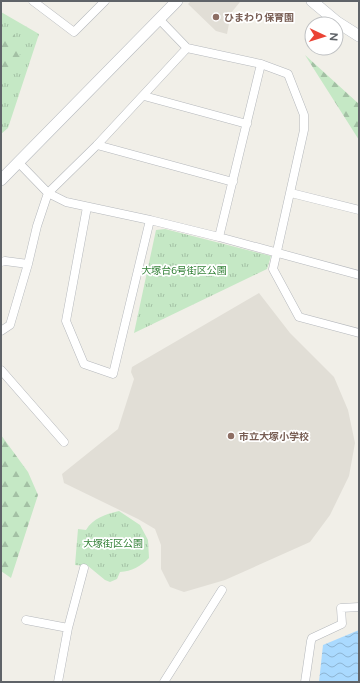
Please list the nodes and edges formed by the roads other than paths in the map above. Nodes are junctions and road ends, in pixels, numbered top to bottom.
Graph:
1 (33, 1) edge
2 (105, 1) edge
3 (177, 1) edge
4 (312, 1) edge
5 (159, 19) junction
6 (359, 36) edge
7 (188, 48) junction
8 (261, 64) junction
9 (144, 96) junction
10 (247, 124) junction
11 (97, 145) junction
12 (19, 163) junction
13 (1, 180) edge
14 (232, 182) junction
15 (48, 193) junction
16 (291, 193) junction
17 (87, 207) junction
18 (359, 210) edge
19 (150, 220) junction
20 (219, 237) junction
21 (276, 251) junction
22 (1, 262) edge
23 (28, 264) junction
24 (359, 274) edge
25 (1, 331) edge
26 (359, 333) edge
27 (1, 370) edge
28 (64, 442) dead end
29 (84, 568) dead end
30 (222, 590) dead end
31 (359, 607) edge
32 (26, 620) dead end
33 (68, 628) junction
34 (58, 682) edge
35 (164, 682) edge
36 (305, 682) edge

1 - 2 street
3 - 5 street
4 - 6 street
5 - 7 street
5 - 12 street
7 - 8 street
7 - 9 street
8 - 10 street
8 - 16 street
9 - 10 street
9 - 11 street
10 - 14 street
11 - 14 street
11 - 15 street
12 - 13 street
12 - 15 street
14 - 20 street
15 - 17 street
15 - 23 street
16 - 18 street
16 - 21 street
17 - 19 street
17 - 19 street
19 - 20 street
20 - 21 street
21 - 24 street
21 - 26 street
22 - 23 street
23 - 25 street
27 - 28 street
29 - 33 street
30 - 35 street
31 - 36 street
32 - 33 street
33 - 34 street

